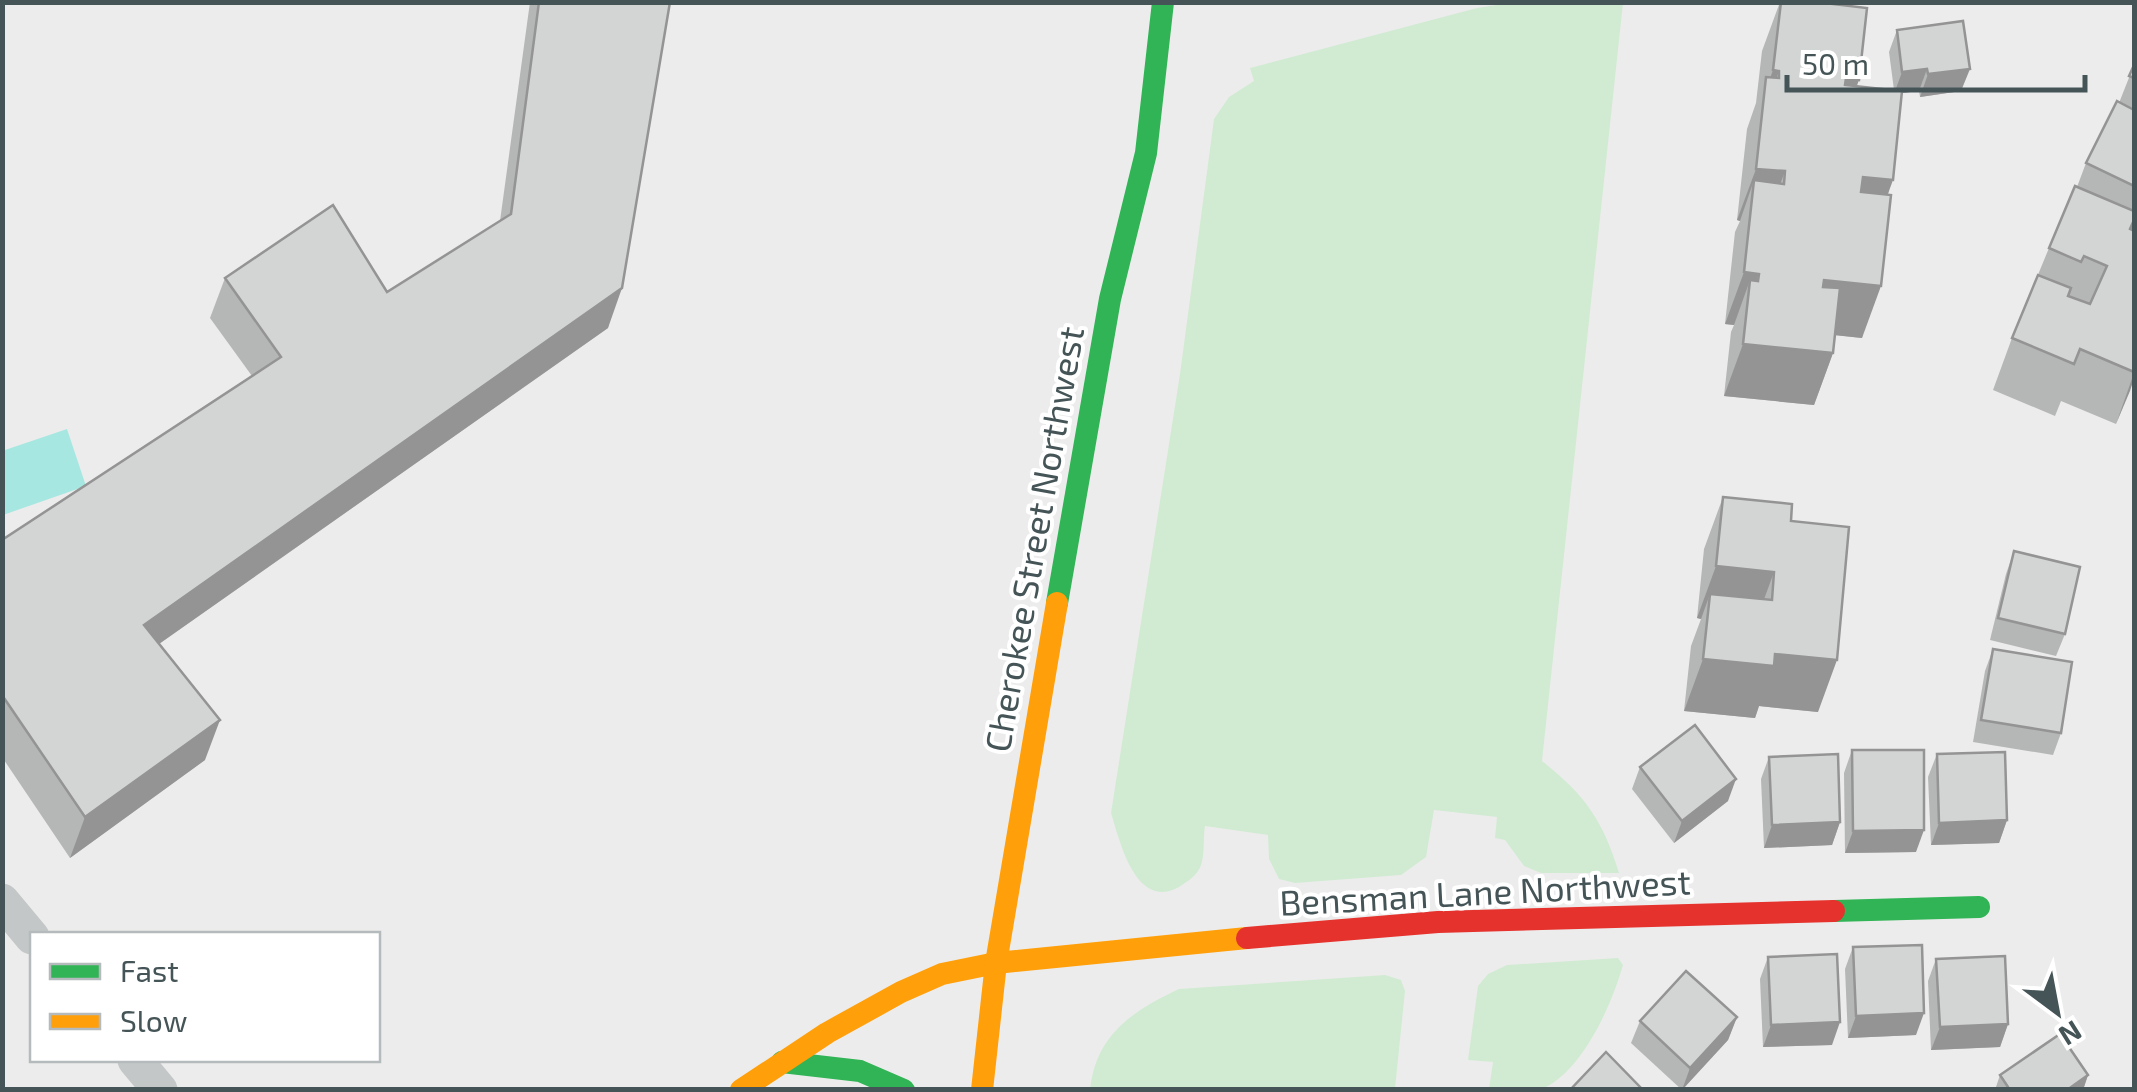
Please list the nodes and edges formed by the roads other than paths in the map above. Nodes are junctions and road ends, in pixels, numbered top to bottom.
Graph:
1 (1163, 2) edge
2 (2, 901) edge
3 (1979, 906) dead end
4 (30, 934) edge
5 (996, 963) junction
6 (138, 1062) edge
7 (782, 1062) junction
8 (160, 1090) edge
9 (741, 1090) edge
10 (904, 1090) edge
11 (982, 1090) edge

1 - 5 street, Cherokee Street Northwest
2 - 4 street
3 - 5 street, Bensman Lane Northwest
5 - 7 street, Bensman Lane Northwest
5 - 11 street, Cherokee Street Northwest
6 - 8 street
7 - 9 street, Bensman Lane Northwest
7 - 10 street

